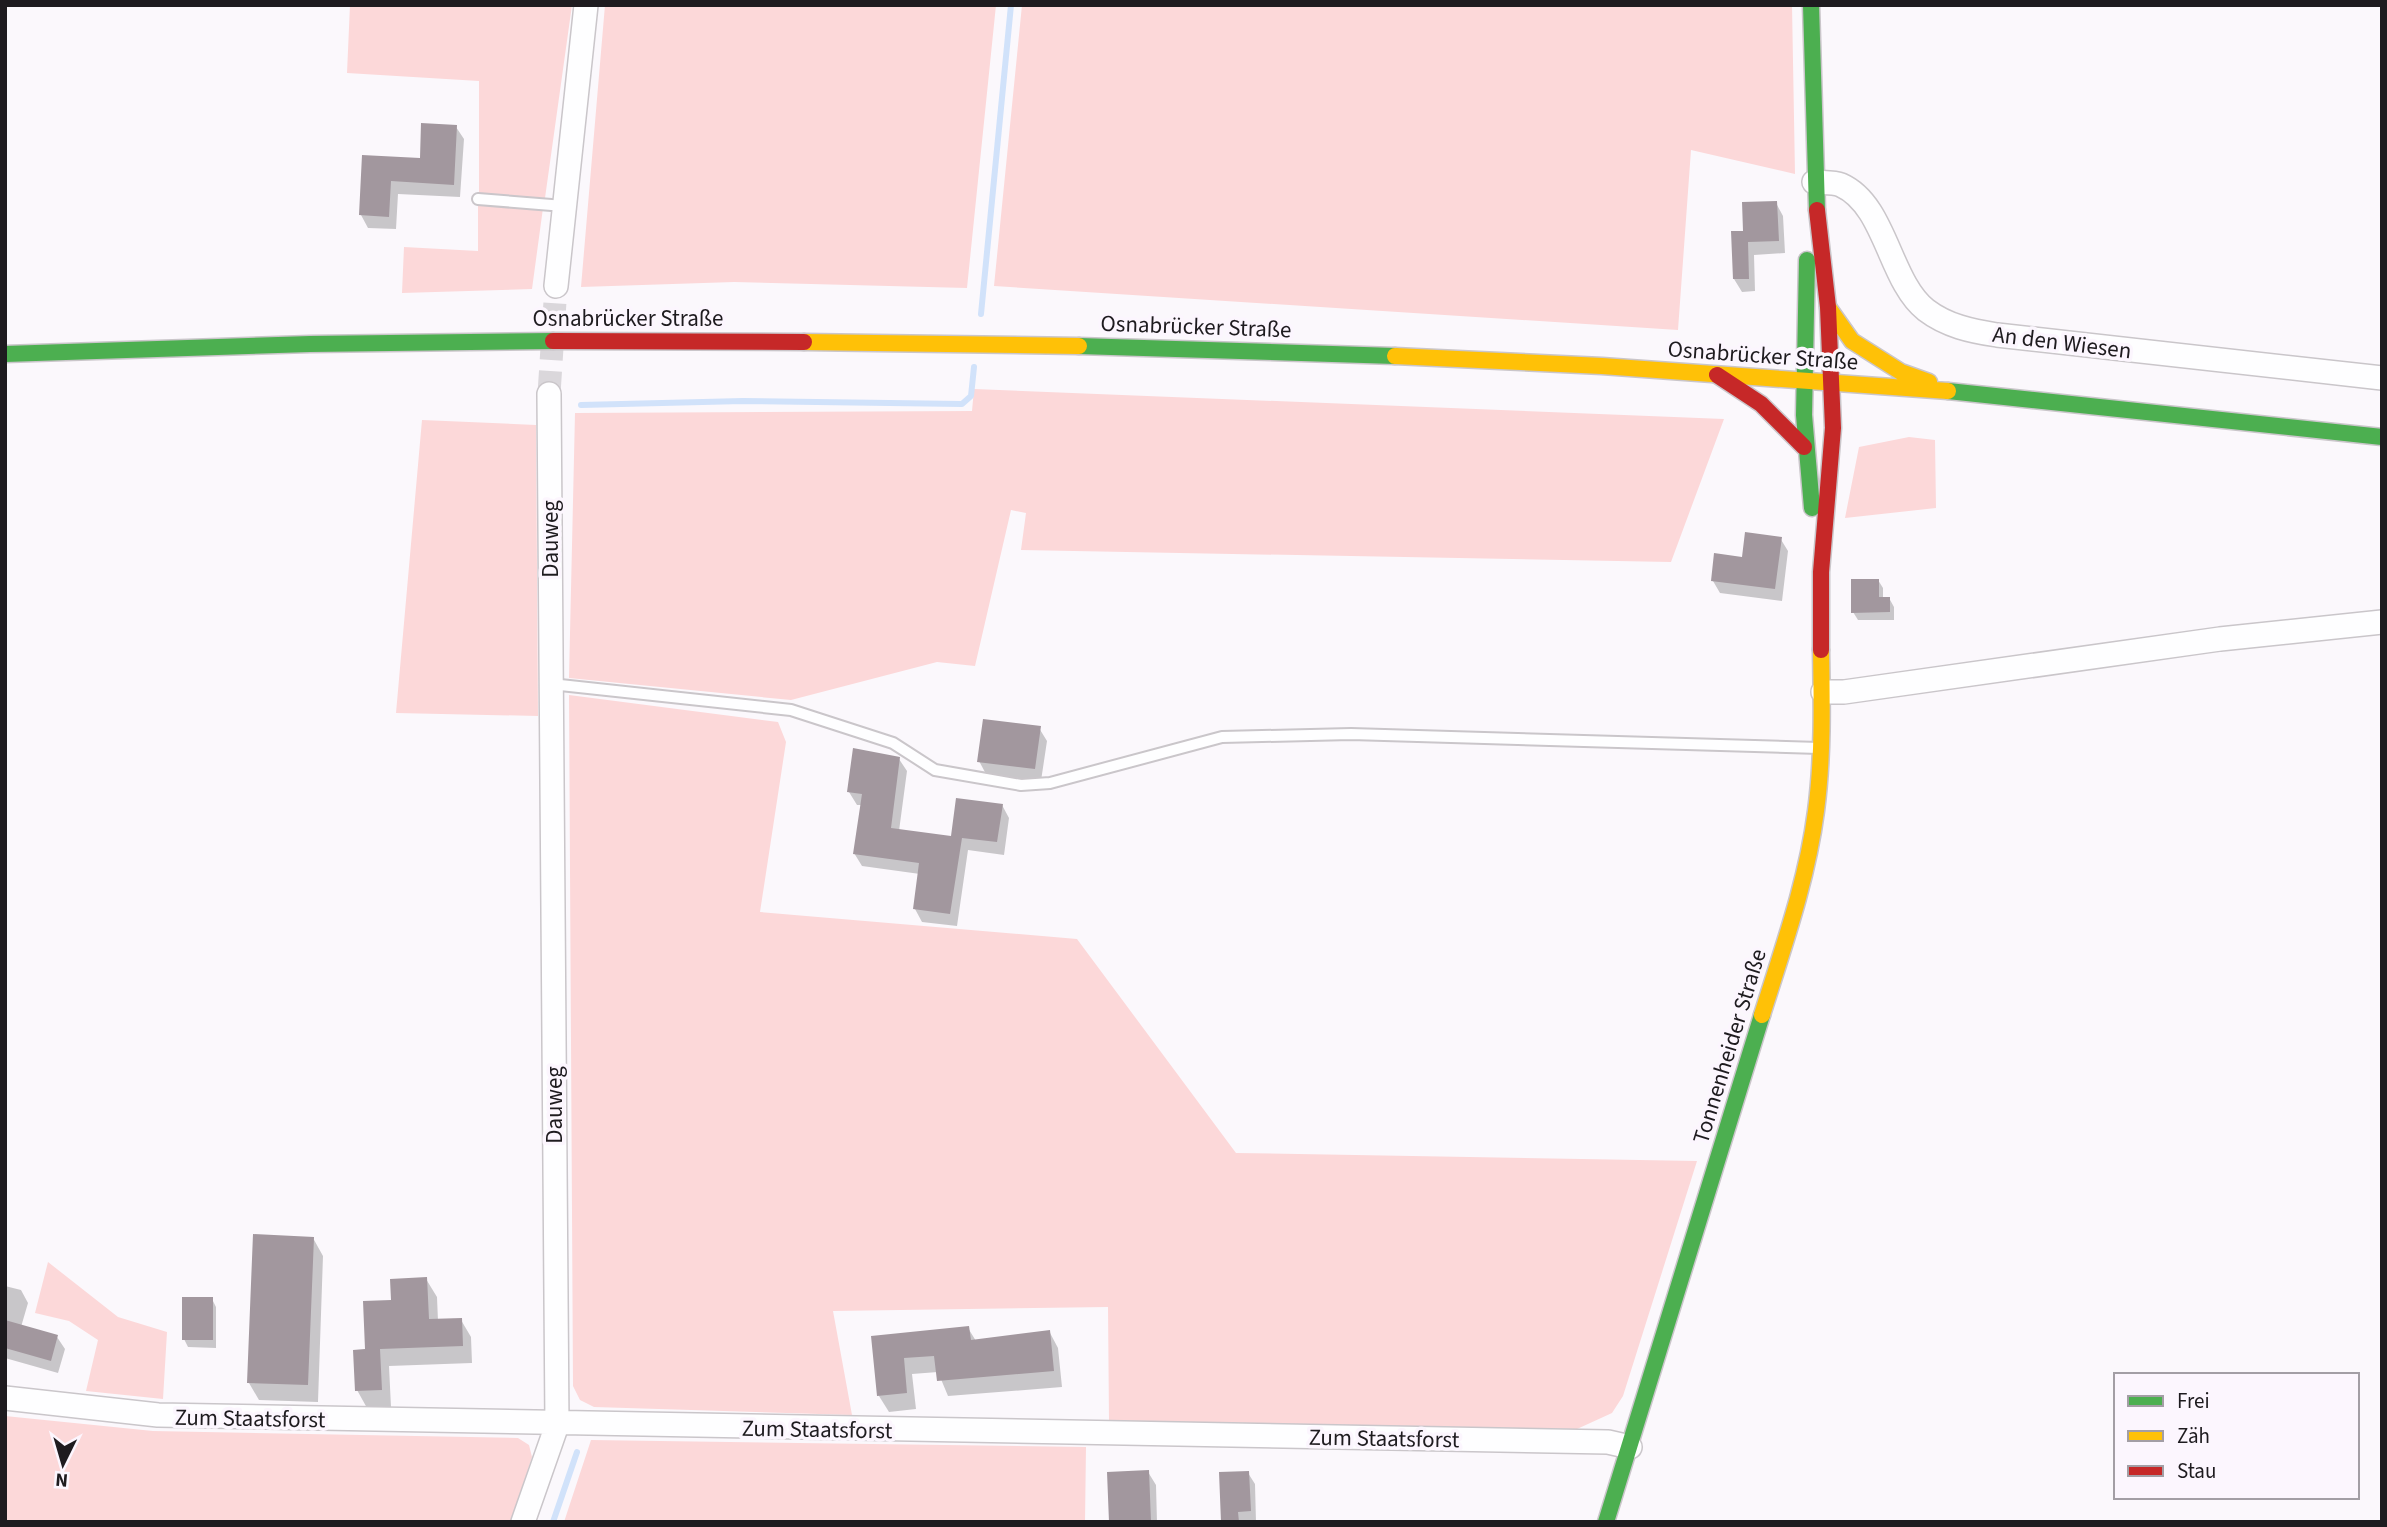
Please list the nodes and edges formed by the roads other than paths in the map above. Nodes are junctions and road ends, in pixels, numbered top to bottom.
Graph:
1 (586, 5) edge
2 (1811, 5) edge
3 (1814, 182) junction
4 (478, 199) dead end
5 (565, 206) junction
6 (556, 286) tunnel mouth
7 (1828, 307) junction
8 (5, 354) edge
9 (1716, 374) junction
10 (2382, 378) edge
11 (1803, 380) junction
12 (1833, 383) junction
13 (1960, 393) junction
14 (549, 394) tunnel mouth
15 (2382, 438) edge
16 (1804, 447) junction
17 (1821, 572) junction
18 (2382, 622) edge
19 (551, 684) junction
20 (1823, 692) junction
21 (1822, 748) junction
22 (5, 1398) edge
23 (557, 1425) junction
24 (1630, 1447) junction
25 (523, 1522) edge
26 (1606, 1522) edge

1 - 5 street
2 - 3 main road, Tonnenheider Straße
3 - 7 main road, Tonnenheider Straße
3 - 10 street, An den Wiesen
3 - 11 main road, Tonnenheider Straße
4 - 5 lane
5 - 6 street
7 - 12 main road, Tonnenheider Straße
7 - 13 main road, Tonnenheider Straße
8 - 9 main road, Osnabrücker Straße
9 - 11 main road, Osnabrücker Straße
9 - 16 main road
11 - 12 main road, Osnabrücker Straße
11 - 16 main road, Tonnenheider Straße
12 - 13 main road, Osnabrücker Straße
12 - 17 main road, Tonnenheider Straße
13 - 15 main road, Osnabrücker Straße
14 - 19 street, Dauweg
16 - 17 main road, Tonnenheider Straße
17 - 20 main road, Tonnenheider Straße
18 - 20 street
19 - 21 lane
19 - 23 street, Dauweg
20 - 21 main road, Tonnenheider Straße
21 - 24 main road, Tonnenheider Straße
22 - 23 street, Zum Staatsforst
23 - 24 street, Zum Staatsforst
23 - 25 street, Dauweg
24 - 26 main road, Tonnenheider Straße

